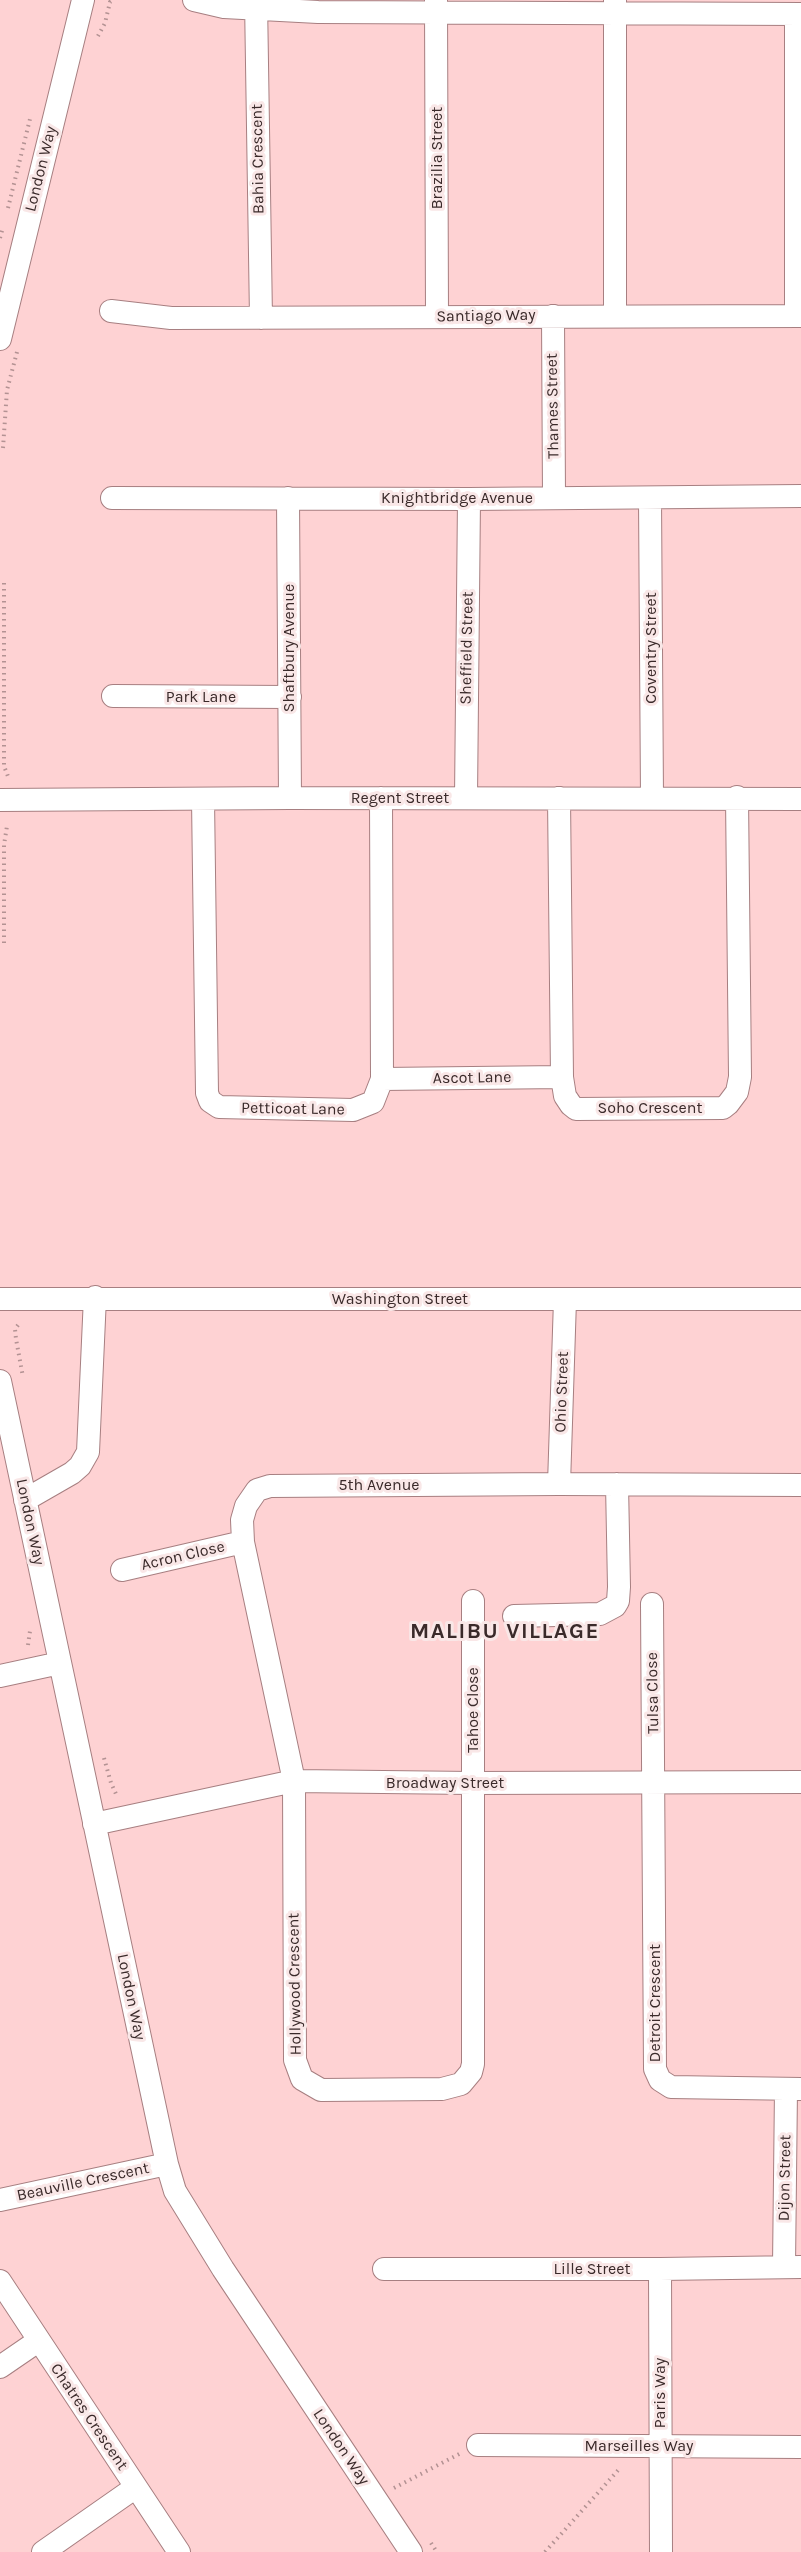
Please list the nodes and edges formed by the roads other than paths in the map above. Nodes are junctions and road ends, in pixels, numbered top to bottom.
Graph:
1 (83, 0) edge
2 (195, 0) edge
3 (256, 4) edge
4 (436, 6) edge
5 (615, 7) edge
6 (798, 14) edge
7 (111, 311) dead end
8 (437, 316) junction
9 (553, 316) junction
10 (615, 316) junction
11 (798, 316) edge
12 (261, 318) junction
13 (0, 339) edge
14 (801, 496) edge
15 (554, 497) junction
16 (112, 498) dead end
17 (288, 498) junction
18 (650, 498) junction
19 (469, 499) junction
20 (113, 696) dead end
21 (290, 697) junction
22 (737, 797) junction
23 (290, 798) junction
24 (381, 798) junction
25 (466, 798) junction
26 (559, 798) junction
27 (652, 798) junction
28 (203, 799) junction
29 (801, 799) edge
30 (0, 800) edge
31 (562, 1077) junction
32 (382, 1079) junction
33 (95, 1297) junction
34 (0, 1299) edge
35 (801, 1299) edge
36 (565, 1300) junction
37 (0, 1381) edge
38 (559, 1484) junction
39 (617, 1484) junction
40 (801, 1485) edge
41 (25, 1500) junction
42 (243, 1542) junction
43 (122, 1570) dead end
44 (473, 1601) dead end
45 (652, 1604) dead end
46 (514, 1616) dead end
47 (60, 1663) junction
48 (0, 1676) edge
49 (294, 1781) junction
50 (654, 1782) junction
51 (801, 1782) edge
52 (472, 1783) junction
53 (94, 1824) junction
54 (794, 2089) edge
55 (167, 2164) junction
56 (0, 2199) edge
57 (793, 2266) edge
58 (384, 2269) dead end
59 (660, 2269) junction
60 (0, 2281) edge
61 (38, 2341) junction
62 (0, 2367) edge
63 (478, 2445) road end
64 (659, 2446) junction
65 (801, 2447) edge
66 (136, 2487) junction
67 (57, 2548) edge
68 (179, 2552) edge
69 (411, 2552) edge
70 (661, 2552) edge

1 - 13 street, London Way
2 - 3 street
3 - 4 street
3 - 12 street, Bahia Crescent
4 - 5 street
4 - 8 street, Brazilia Street
5 - 6 street
5 - 10 street
6 - 11 street
7 - 12 street, Santiago Way
8 - 9 street, Santiago Way
8 - 12 street, Santiago Way
9 - 10 street, Santiago Way
9 - 15 street, Thames Street
10 - 11 street, Santiago Way
14 - 18 street, Knightbridge Avenue
15 - 18 street, Knightbridge Avenue
15 - 19 street, Knightbridge Avenue
16 - 17 street, Knightbridge Avenue
17 - 19 street, Knightbridge Avenue
17 - 21 street, Shaftbury Avenue
18 - 27 street, Coventry Street
19 - 25 street, Sheffield Street
20 - 21 street, Park Lane
21 - 23 street, Shaftbury Avenue
22 - 27 street, Regent Street
22 - 29 street, Regent Street
22 - 31 street, Soho Crescent
23 - 24 street, Regent Street
23 - 28 street, Regent Street
24 - 25 street, Regent Street
24 - 32 street, Petticoat Lane
25 - 26 street, Regent Street
26 - 27 street, Regent Street
26 - 31 street, Soho Crescent
28 - 30 street, Regent Street
28 - 32 street, Petticoat Lane
31 - 32 street, Ascot Lane
33 - 34 street, Washington Street
33 - 36 street, Washington Street
33 - 41 street
35 - 36 street, Washington Street
36 - 38 street, Ohio Street
37 - 41 street, London Way
38 - 39 street, 5th Avenue
38 - 42 street, 5th Avenue
39 - 40 street, 5th Avenue
39 - 46 street
41 - 47 street, London Way
42 - 43 street, Acron Close
42 - 49 street, 5th Avenue
44 - 52 street, Tahoe Close
45 - 50 street, Tulsa Close
47 - 48 street
47 - 53 street, London Way
49 - 52 street, Broadway Street
49 - 52 street, Hollywood Crescent
49 - 53 street, Broadway Street
50 - 51 street, Broadway Street
50 - 52 street, Broadway Street
50 - 54 street, Detroit Crescent
53 - 55 street, London Way
54 - 57 street, Dijon Street
55 - 56 street, Beauville Crescent
55 - 69 street, London Way
57 - 59 street, Lille Street
58 - 59 street, Lille Street
59 - 64 street, Paris Way
60 - 61 street, Chatres Crescent
61 - 62 street
61 - 66 street, Chatres Crescent
63 - 64 street, Marseilles Way
64 - 65 street, Marseilles Way
64 - 70 street, Paris Way
66 - 67 street
66 - 68 street, Chatres Crescent

